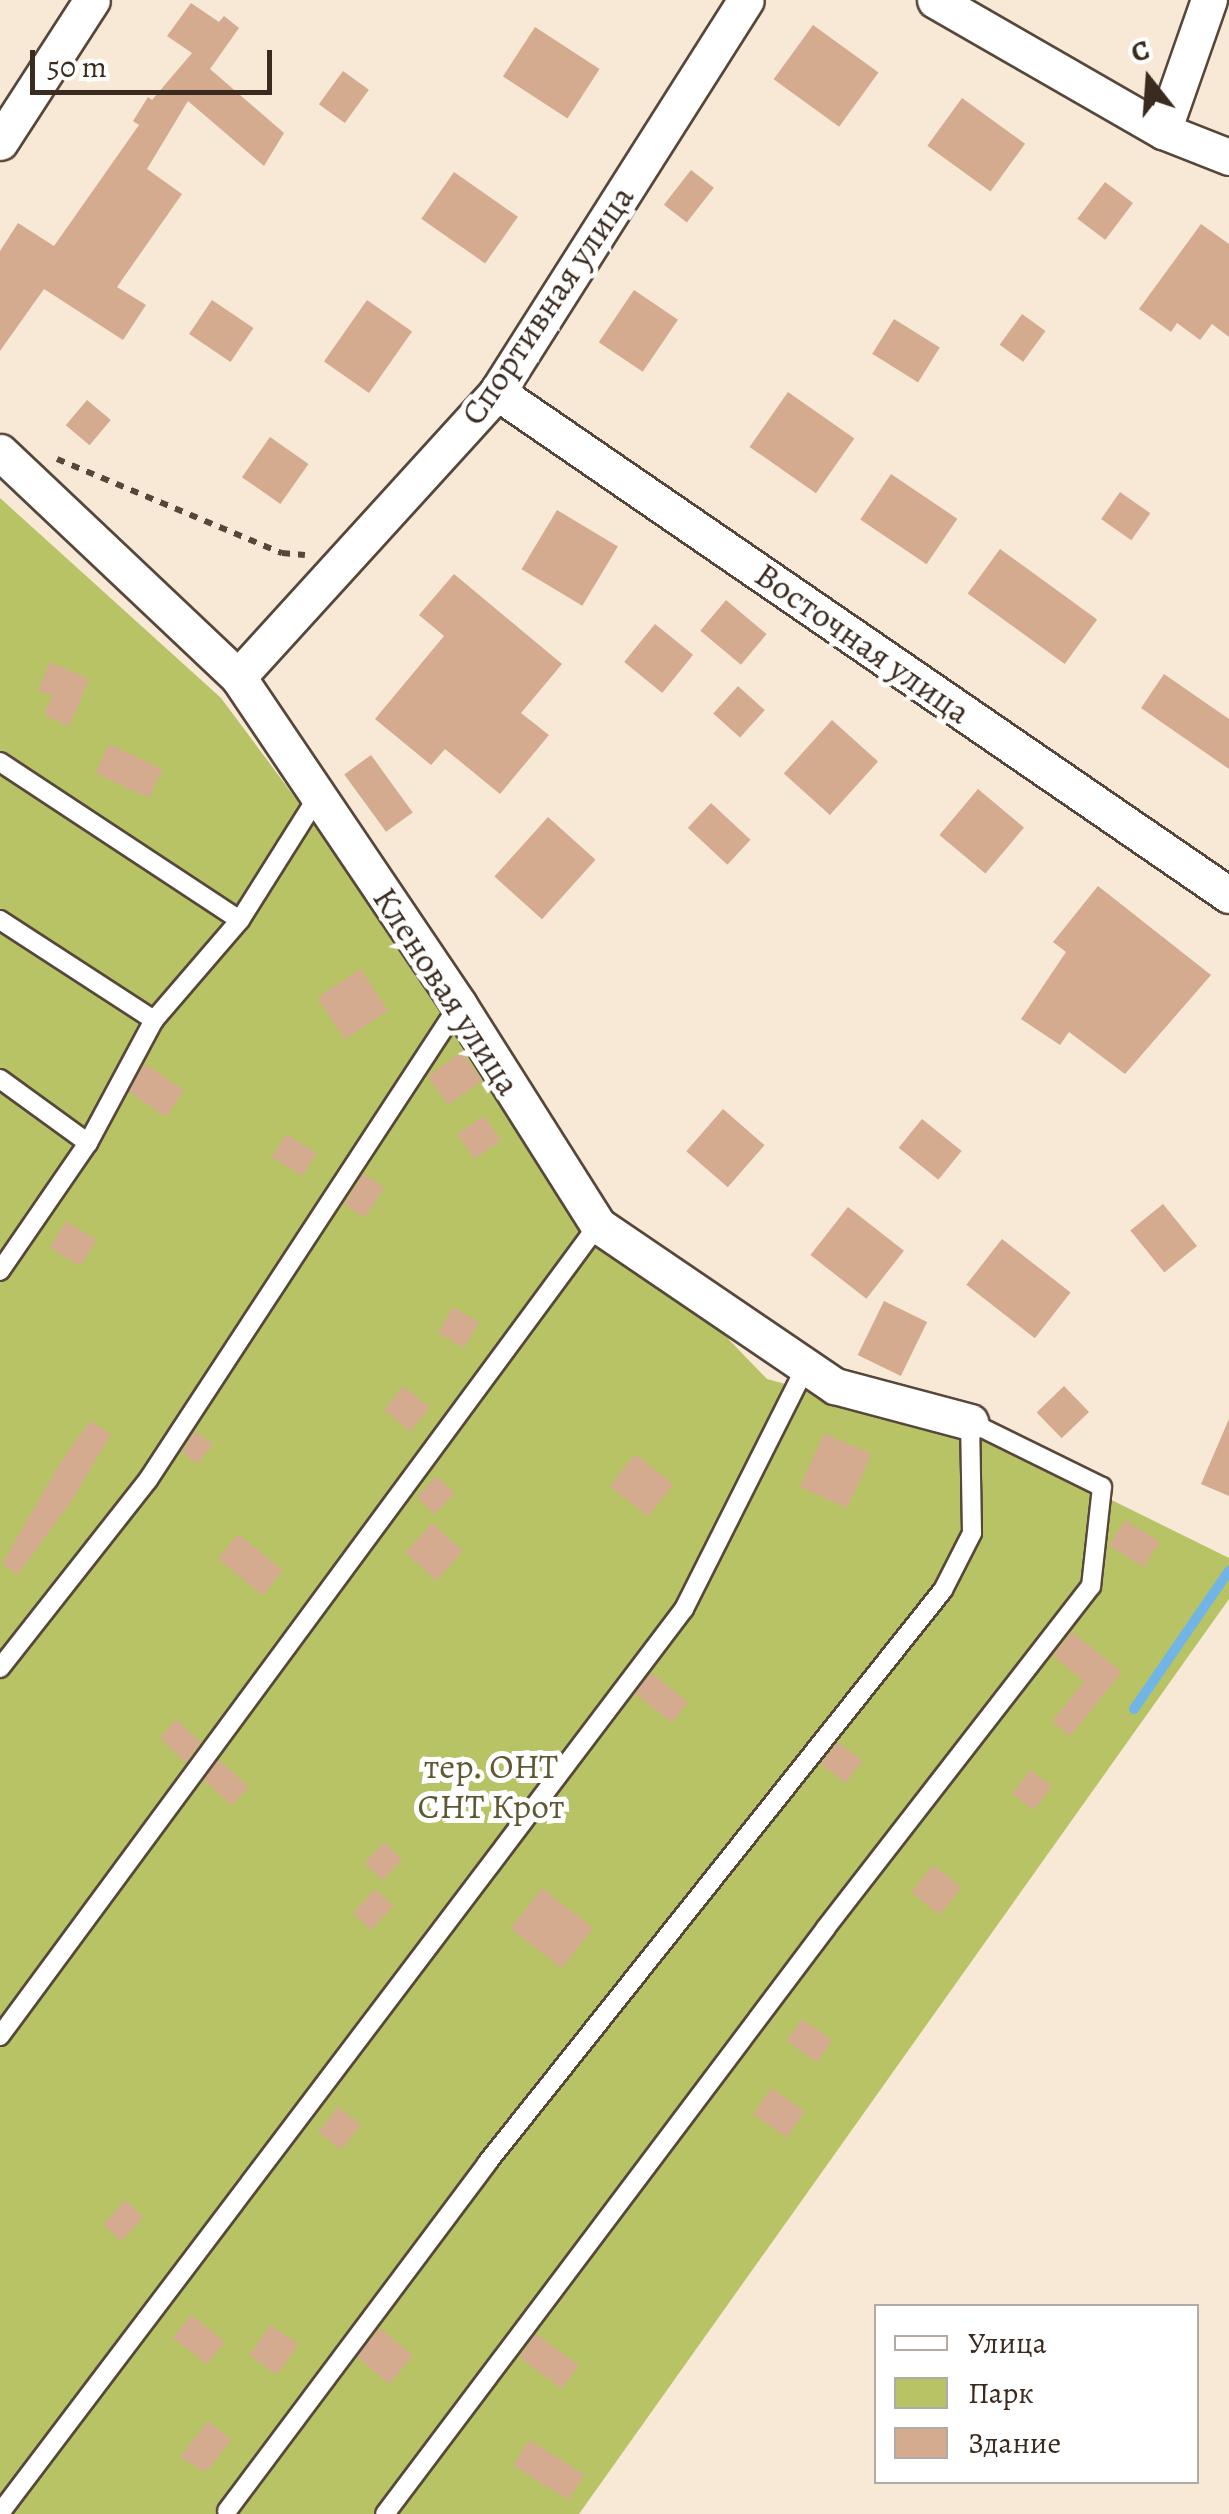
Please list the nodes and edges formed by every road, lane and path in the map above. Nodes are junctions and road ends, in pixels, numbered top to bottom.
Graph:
1 (92, 0) edge
2 (746, 0) edge
3 (935, 0) edge
4 (1210, 0) edge
5 (1163, 131) junction
6 (0, 142) edge
7 (1229, 158) edge
8 (498, 392) junction
9 (42, 450) dead end
10 (0, 452) edge
11 (350, 558) junction
12 (238, 677) junction
13 (0, 762) edge
14 (318, 796) junction
15 (1229, 895) edge
16 (0, 920) edge
17 (240, 920) junction
18 (458, 1005) junction
19 (154, 1020) junction
20 (0, 1078) edge
21 (88, 1143) junction
22 (598, 1225) junction
23 (0, 1230) edge
24 (19, 1239) junction
25 (0, 1270) edge
26 (806, 1366) junction
27 (970, 1422) junction
28 (0, 1668) edge
29 (0, 2036) edge
30 (227, 2511) dead end
31 (0, 2513) edge
32 (385, 2514) edge

1 - 6 street
2 - 8 street, Спортивная улица
3 - 5 street
4 - 5 street
5 - 7 street
8 - 11 street, Спортивная улица
8 - 15 street, Восточная улица
9 - 11 path
10 - 12 street, Кленовая улица
11 - 12 street, Спортивная улица
12 - 14 street, Кленовая улица
13 - 17 lane
14 - 17 lane
14 - 18 street, Кленовая улица
16 - 19 lane
17 - 19 lane
18 - 22 street, Кленовая улица
18 - 28 lane
19 - 21 lane
20 - 21 lane
21 - 24 lane
22 - 26 street, Кленовая улица
22 - 29 lane
23 - 24 lane
24 - 25 lane
26 - 27 street, Кленовая улица
26 - 31 lane
27 - 30 lane
27 - 32 lane

